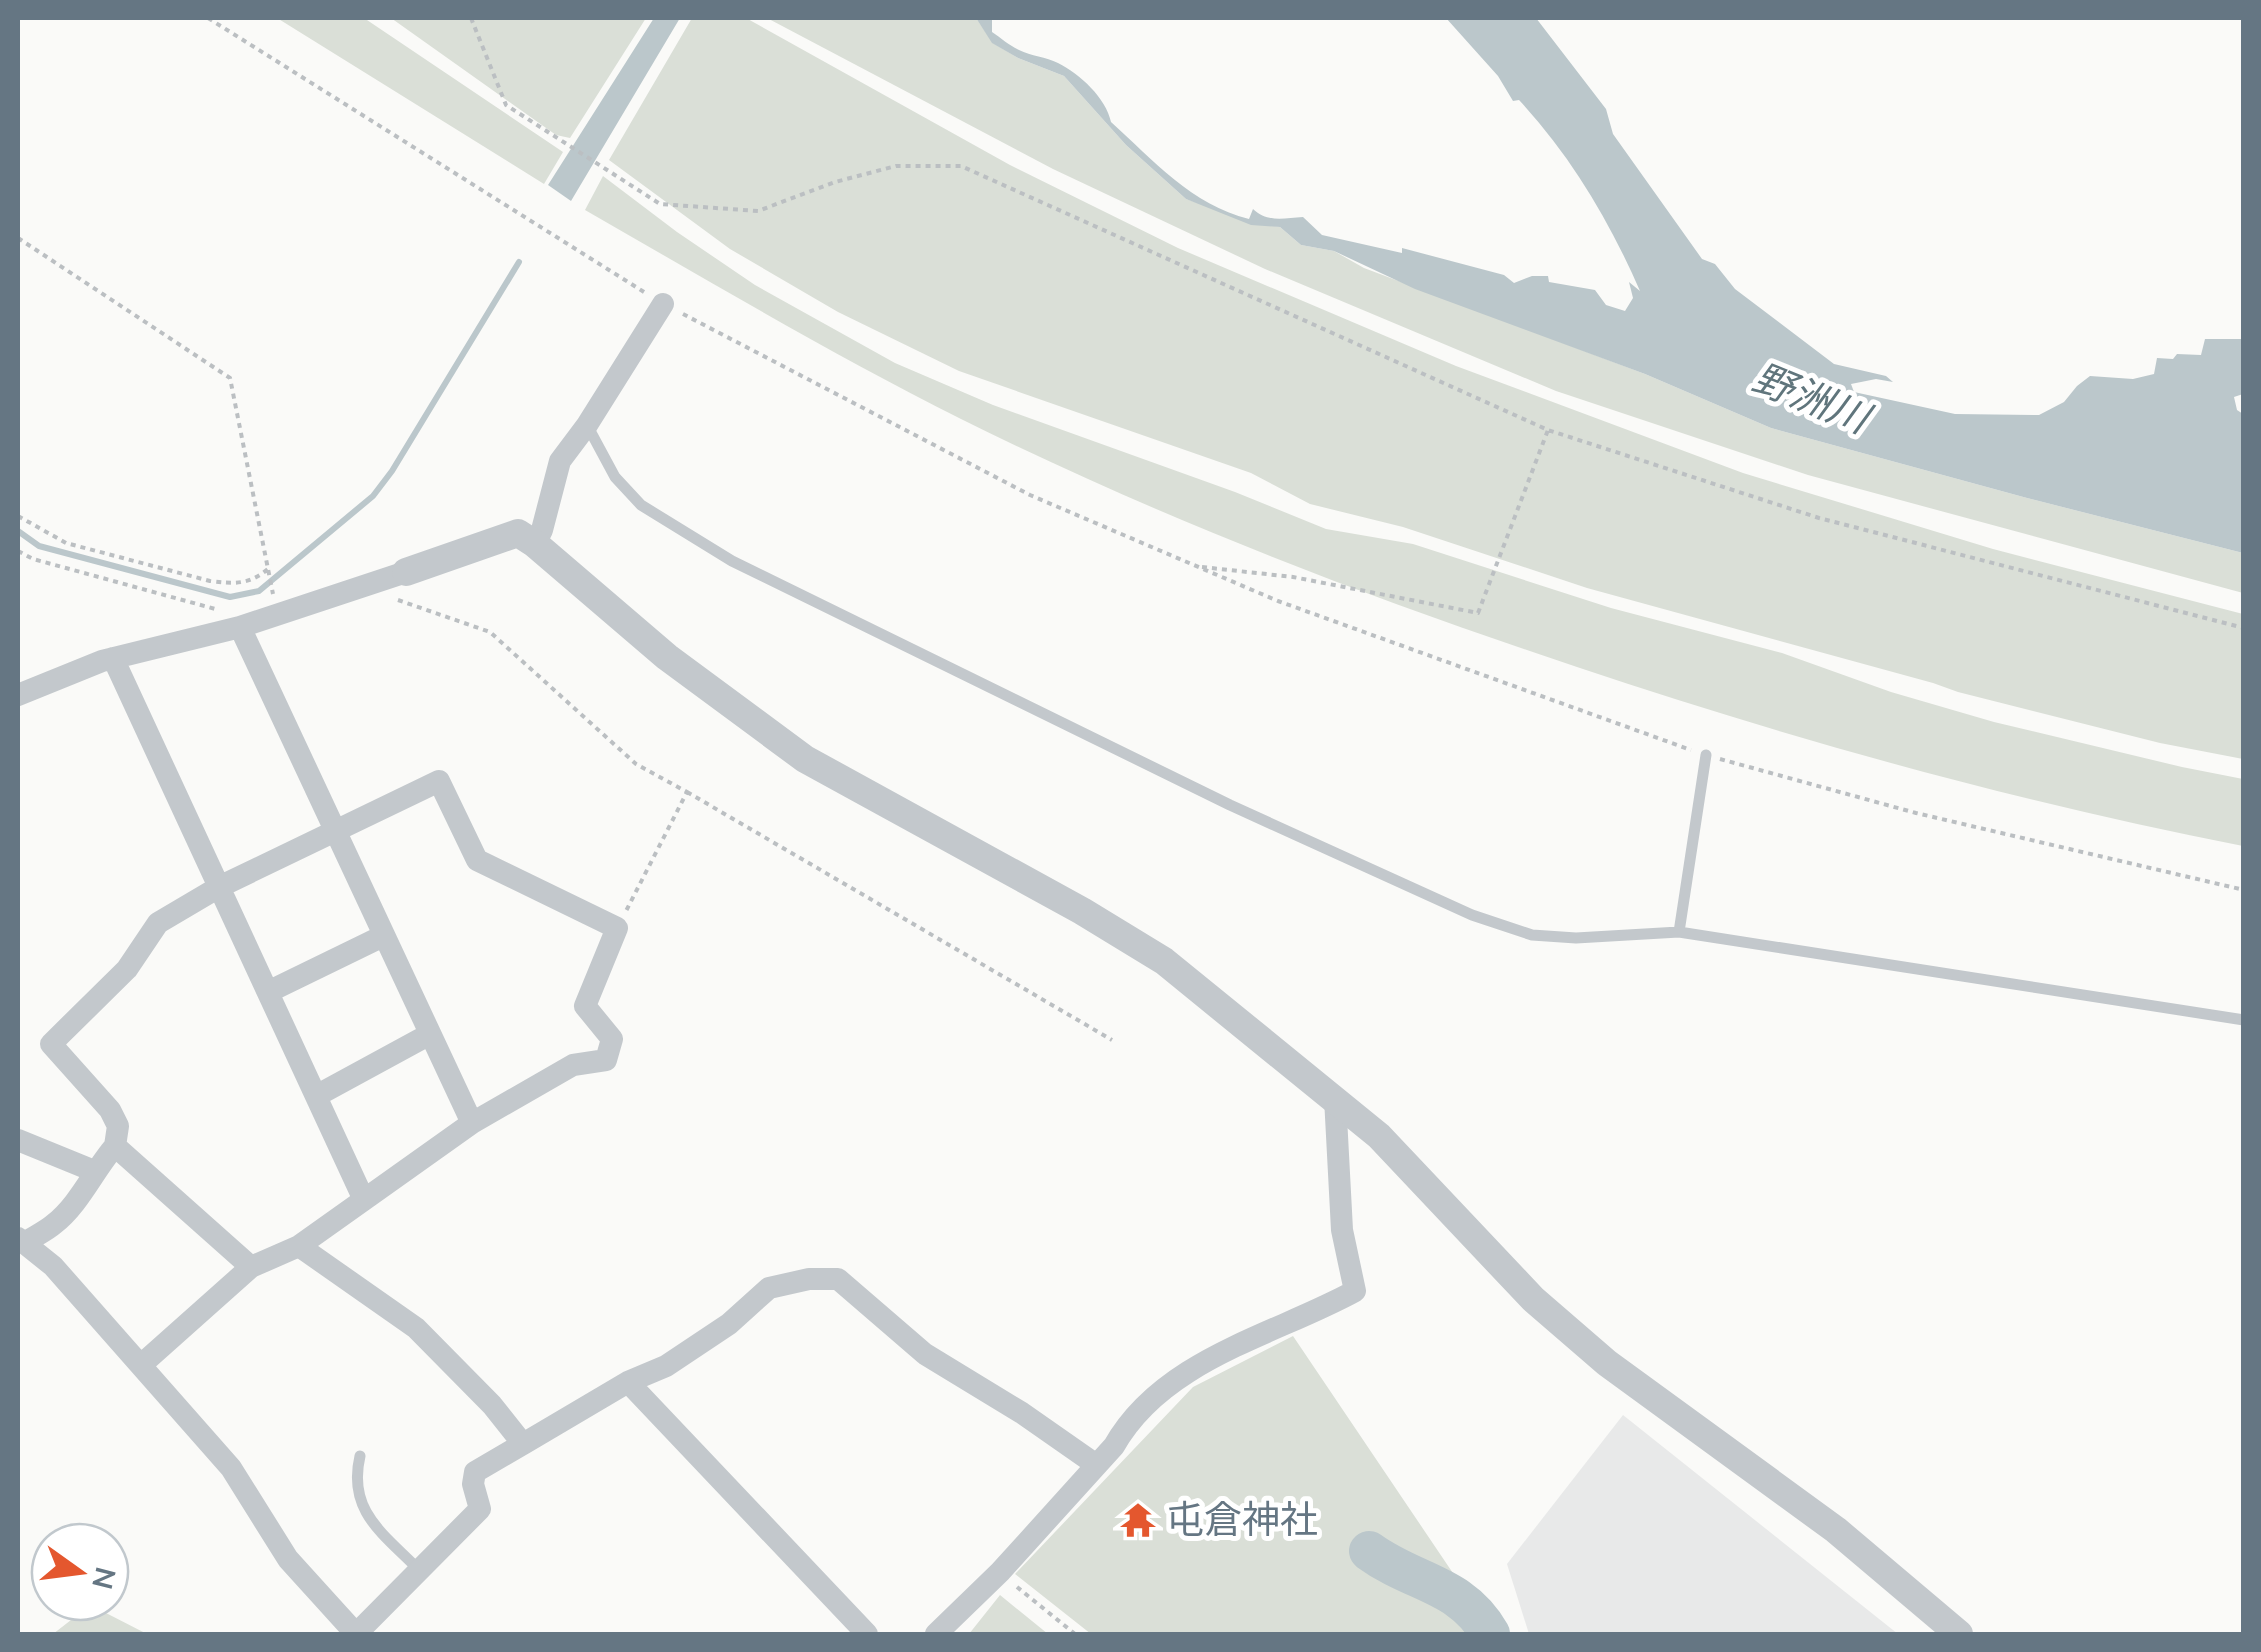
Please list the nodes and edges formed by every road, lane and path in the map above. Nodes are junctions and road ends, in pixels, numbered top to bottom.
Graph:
1 (208, 18) edge
2 (471, 18) edge
3 (18, 238) edge
4 (663, 304) junction
5 (587, 424) junction
6 (1548, 430) junction
7 (18, 516) edge
8 (534, 544) junction
9 (18, 551) edge
10 (1198, 566) junction
11 (268, 571) junction
12 (406, 572) joint
13 (272, 592) dead end
14 (398, 600) dead end
15 (240, 626) junction
16 (2244, 628) edge
17 (114, 658) junction
18 (18, 695) edge
19 (1706, 755) junction
20 (687, 792) junction
21 (334, 832) junction
22 (219, 887) junction
23 (2244, 890) edge
24 (616, 928) junction
25 (1679, 932) junction
26 (383, 936) junction
27 (268, 992) junction
28 (2244, 1020) edge
29 (430, 1034) junction
30 (1112, 1040) dead end
31 (316, 1096) junction
32 (1335, 1098) junction
33 (472, 1123) junction
34 (18, 1140) edge
35 (115, 1146) junction
36 (94, 1171) junction
37 (364, 1200) junction
38 (22, 1240) edge
39 (300, 1246) junction
40 (251, 1267) junction
41 (141, 1365) junction
42 (628, 1382) junction
43 (523, 1444) junction
44 (360, 1456) dead end
45 (1094, 1464) junction
46 (420, 1570) junction
47 (1000, 1572) junction
48 (356, 1634) edge
49 (867, 1634) edge
50 (936, 1634) edge
51 (1075, 1634) edge
52 (1959, 1634) edge

1 - 4 path
2 - 6 path
3 - 11 path
4 - 5 street
4 - 10 path
5 - 8 street
5 - 25 lane
6 - 10 path
6 - 16 path
7 - 11 path
8 - 12 street
8 - 32 street
9 - 15 path
10 - 19 path
11 - 13 path
12 - 15 street
14 - 20 path
15 - 17 street
15 - 21 street
17 - 18 street
17 - 22 street
19 - 23 path
19 - 25 lane
20 - 24 path
20 - 30 path
21 - 22 street
21 - 24 street
21 - 26 street
22 - 27 street
22 - 35 street
24 - 33 street
25 - 28 lane
26 - 27 street
26 - 29 street
27 - 31 street
29 - 31 street
29 - 33 street
31 - 37 street
32 - 45 street
32 - 52 street
33 - 37 street
34 - 36 street
35 - 36 street
35 - 40 street
36 - 38 street
37 - 39 street
38 - 41 street
39 - 40 street
39 - 43 street
40 - 41 street
41 - 48 street
42 - 43 street
42 - 45 street
42 - 49 street
43 - 46 street
44 - 46 lane
45 - 47 street
46 - 48 street
47 - 50 street
47 - 51 path

